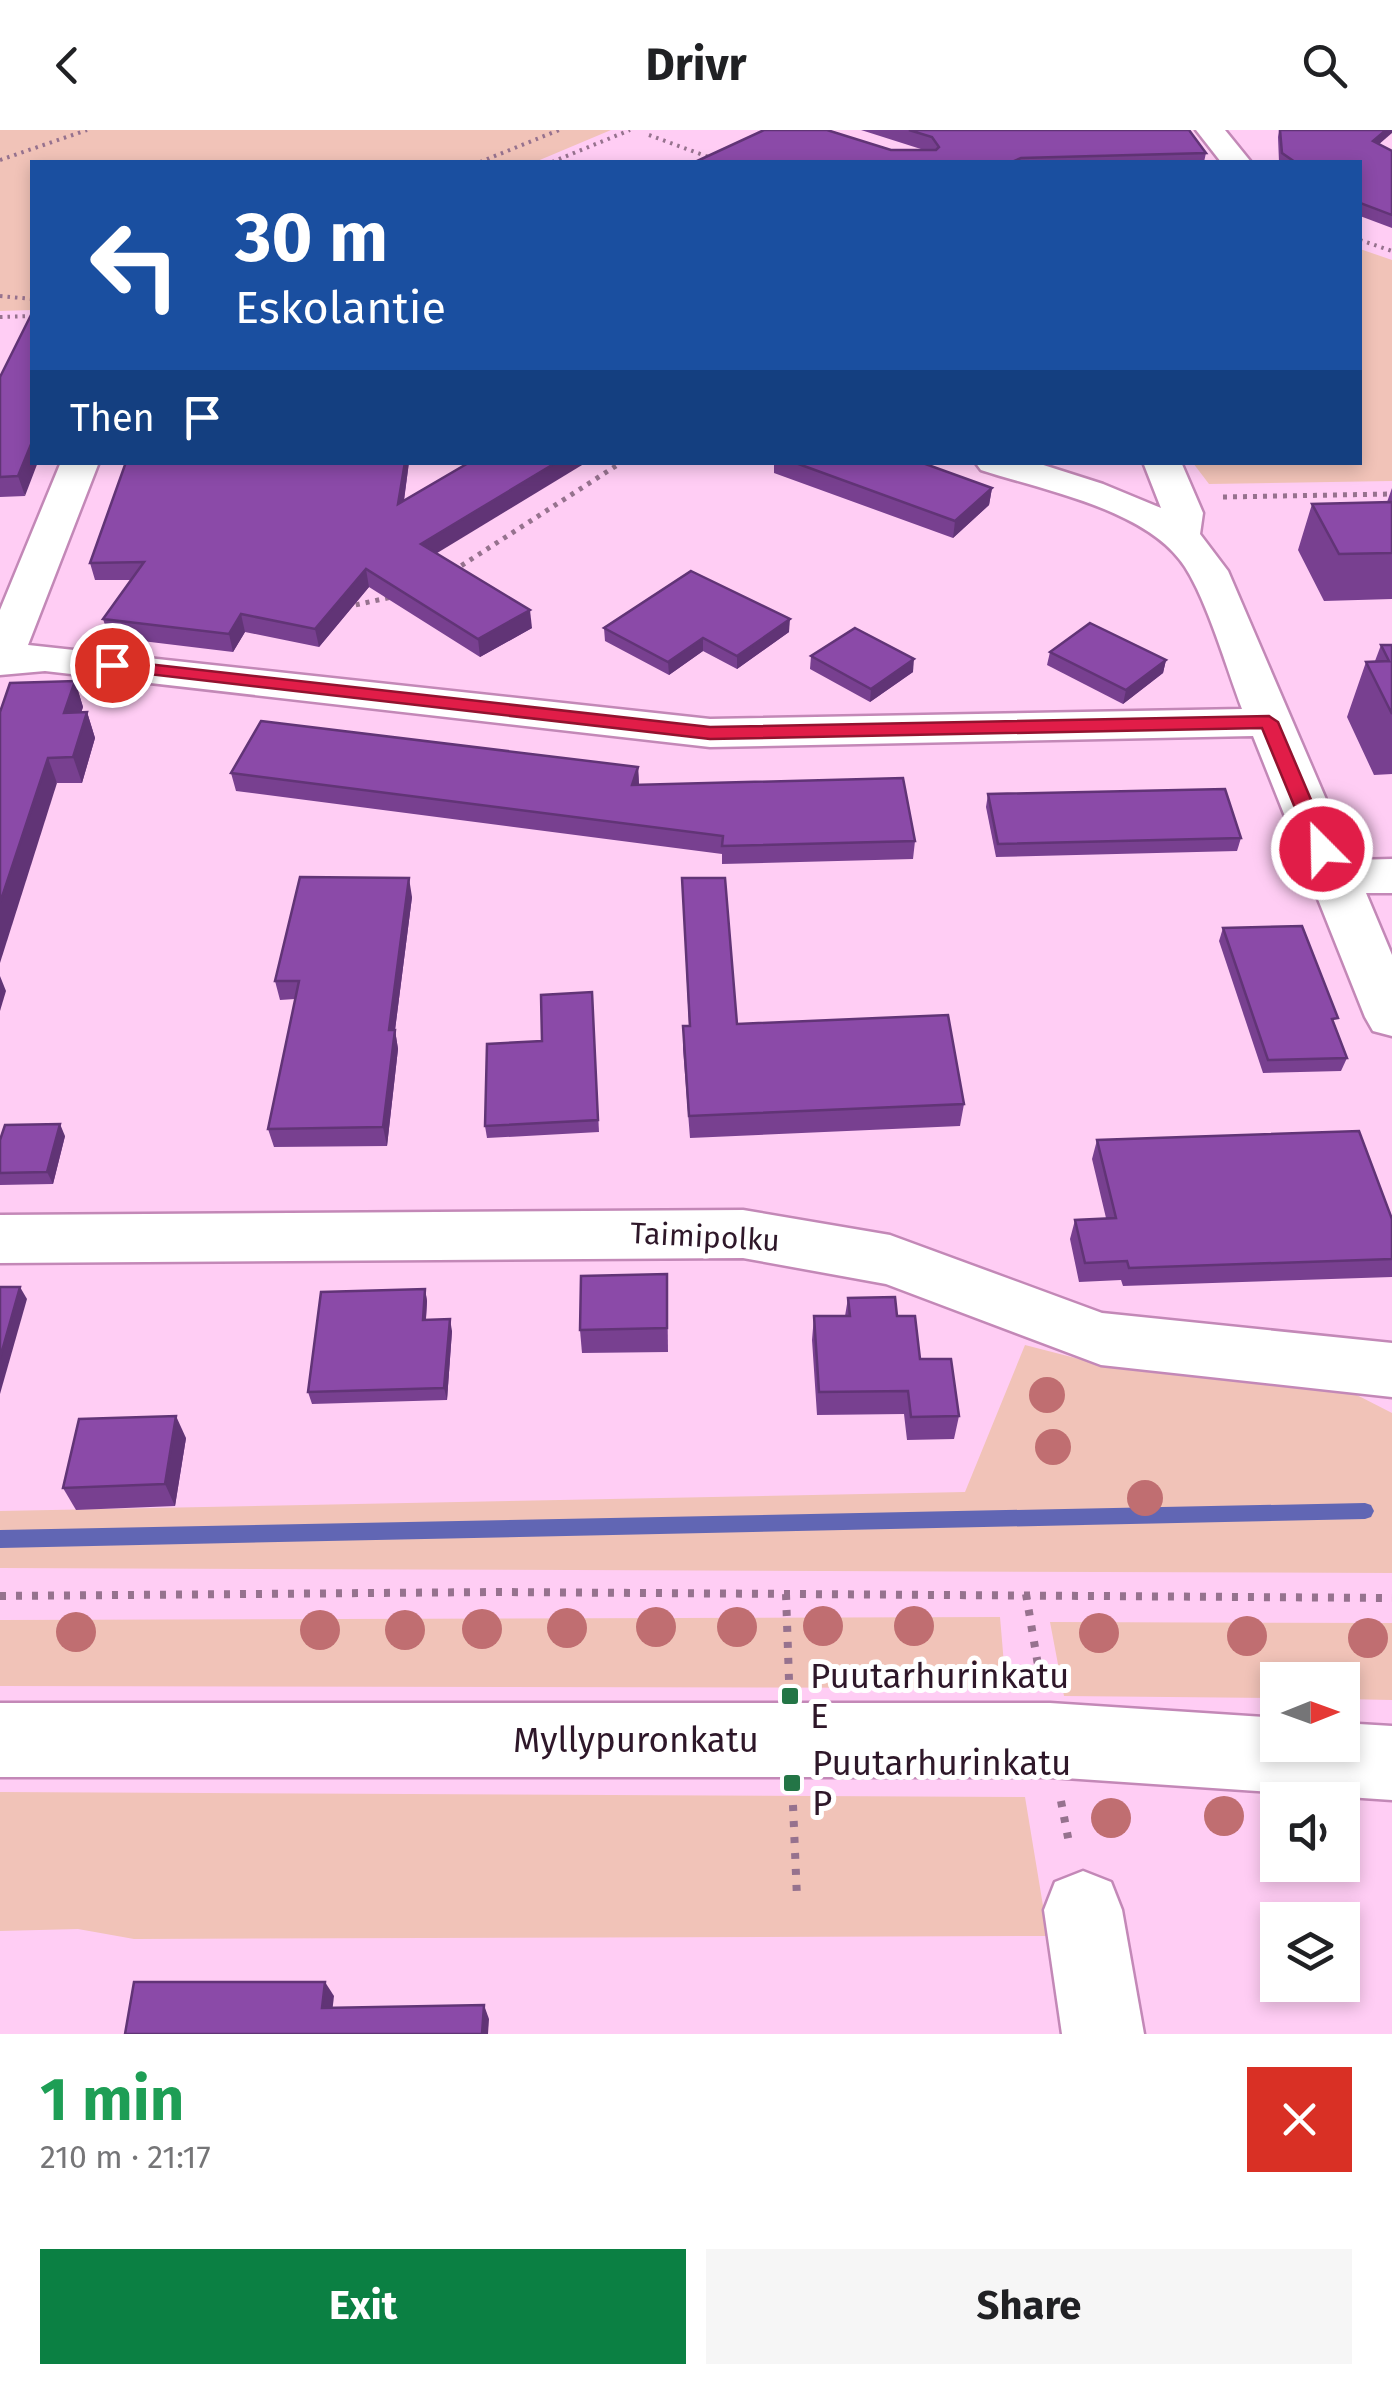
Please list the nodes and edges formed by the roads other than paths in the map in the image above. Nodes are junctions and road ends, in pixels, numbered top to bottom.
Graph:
1 (1210, 130) edge
2 (1234, 160) edge
3 (79, 465) edge
4 (1003, 465) edge
5 (1163, 465) edge
6 (1180, 536) junction
7 (1, 661) edge
8 (1269, 722) junction
9 (1392, 876) edge
10 (1334, 877) junction
11 (1392, 1016) edge
12 (0, 1239) edge
13 (1392, 1370) edge
14 (0, 1740) edge
15 (1392, 1762) edge
16 (1083, 1910) dead end
17 (1103, 2034) edge

1 - 2 street
3 - 7 street
4 - 6 street
5 - 6 street
6 - 8 street
7 - 8 street
8 - 10 street
9 - 10 street
10 - 11 street
12 - 13 street, Taimipolku
14 - 15 street, Myllypuronkatu
16 - 17 street

